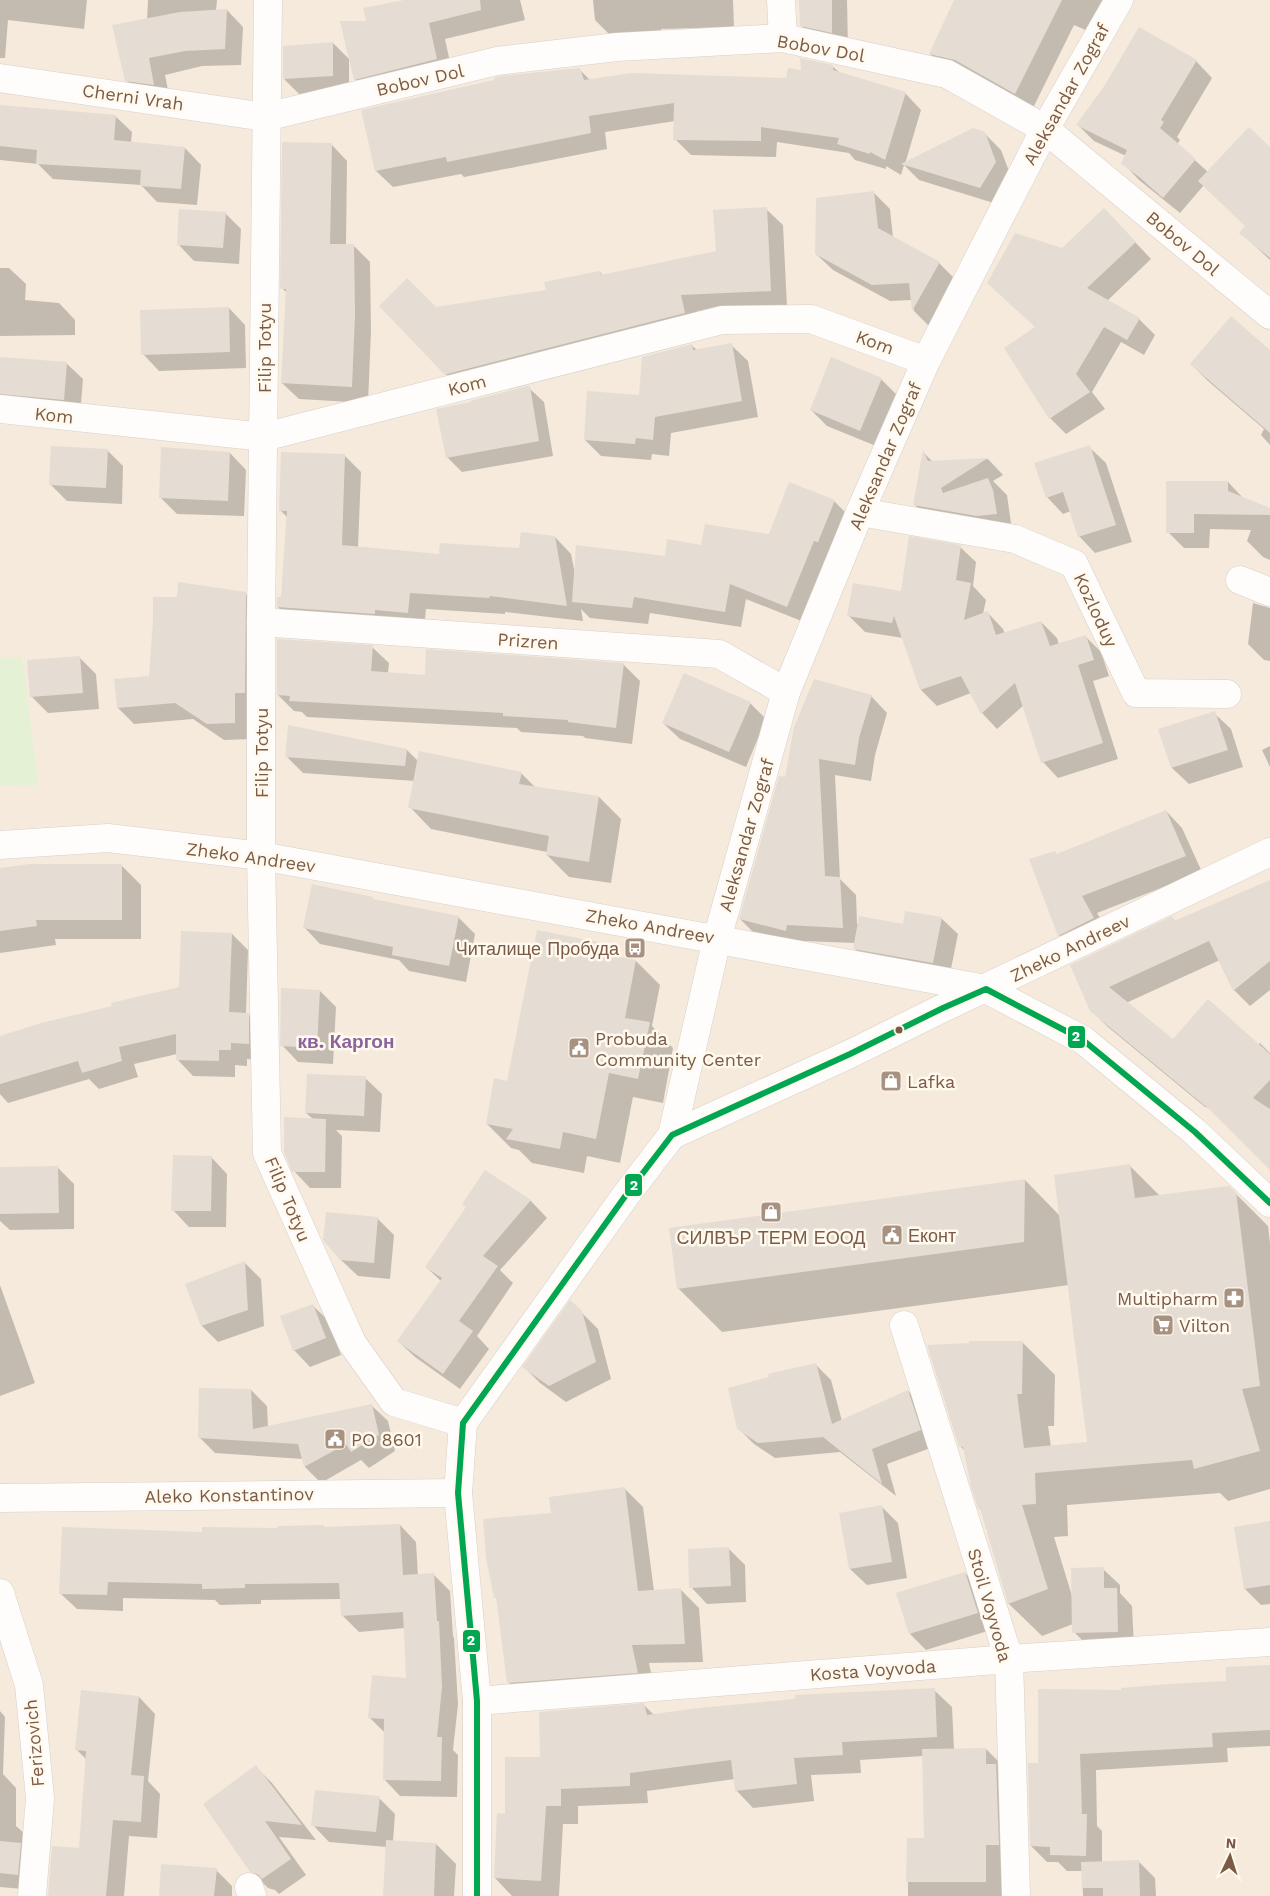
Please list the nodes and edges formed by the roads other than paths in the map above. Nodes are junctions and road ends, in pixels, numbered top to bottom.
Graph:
1 (268, 0) edge
2 (781, 0) edge
3 (1119, 0) edge
4 (783, 38) junction
5 (0, 78) edge
6 (266, 116) junction
7 (1045, 129) junction
8 (1270, 315) edge
9 (926, 361) junction
10 (0, 410) edge
11 (264, 437) junction
12 (860, 512) junction
13 (1240, 580) dead end
14 (1270, 592) edge
15 (261, 622) junction
16 (786, 692) junction
17 (1227, 694) dead end
18 (0, 845) edge
19 (1270, 852) edge
20 (261, 856) junction
21 (717, 938) junction
22 (986, 989) junction
23 (672, 1134) junction
24 (1270, 1203) edge
25 (904, 1325) dead end
26 (463, 1423) junction
27 (458, 1492) junction
28 (0, 1498) edge
29 (0, 1593) edge
30 (1270, 1642) edge
31 (1009, 1659) junction
32 (477, 1701) junction
33 (32, 1896) edge
34 (477, 1896) edge
35 (1016, 1896) edge

1 - 6 street, Filip Totyu
2 - 4 street
3 - 7 street, Aleksandar Zograf
4 - 6 street, Bobov Dol
4 - 7 street, Bobov Dol
5 - 6 street, Cherni Vrah
6 - 11 street, Filip Totyu
7 - 8 street, Bobov Dol
7 - 9 street, Aleksandar Zograf
9 - 11 street, Kom
9 - 12 street, Aleksandar Zograf
10 - 11 street, Kom
11 - 15 street, Filip Totyu
12 - 16 street, Aleksandar Zograf
12 - 17 street, Kozloduy
13 - 14 street
15 - 16 street, Prizren
15 - 20 street, Filip Totyu
16 - 21 street, Aleksandar Zograf
18 - 20 street, Zheko Andreev
19 - 22 street, Zheko Andreev
20 - 21 street, Zheko Andreev
20 - 26 street, Filip Totyu
21 - 22 street, Zheko Andreev
21 - 23 street, Aleksandar Zograf
22 - 23 street
22 - 24 street
23 - 26 street
25 - 31 street, Stoil Voyvoda
26 - 27 street
27 - 28 street, Aleko Konstantinov
27 - 32 street
29 - 33 street, Ferizovich
30 - 31 street, Kosta Voyvoda
31 - 32 street, Kosta Voyvoda
31 - 35 street, Stoil Voyvoda
32 - 34 street

